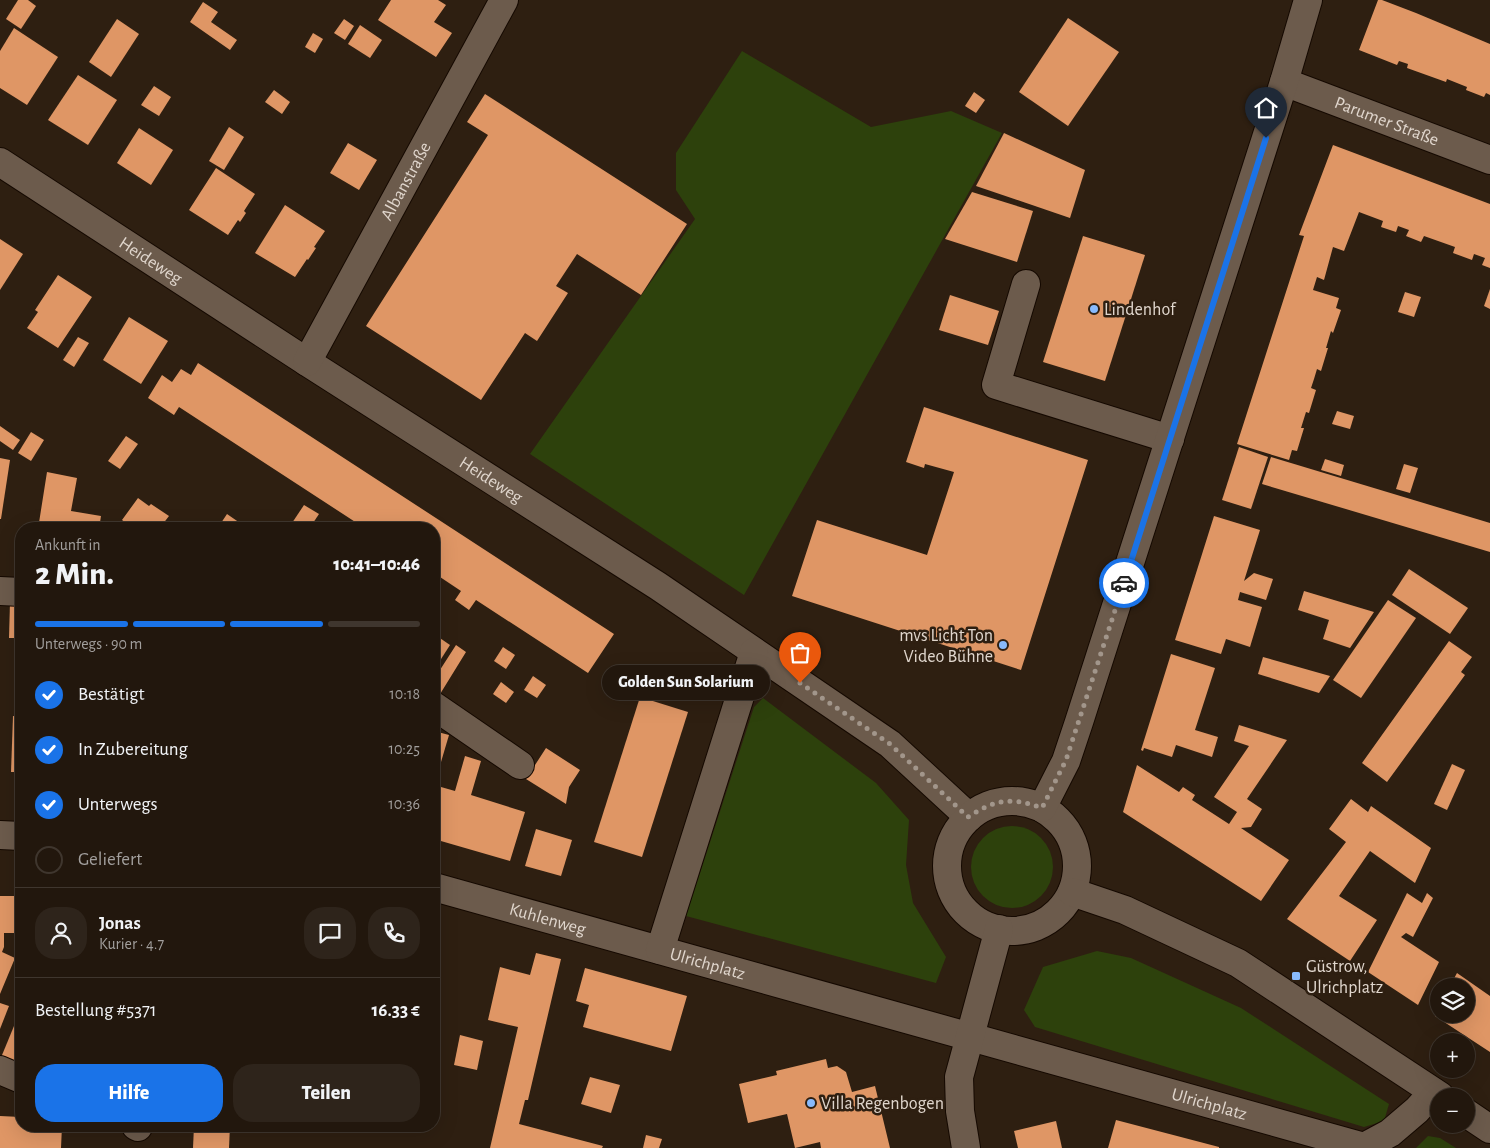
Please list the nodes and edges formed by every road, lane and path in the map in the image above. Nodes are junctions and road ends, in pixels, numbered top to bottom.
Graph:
1 (504, 0) edge
2 (1308, 0) edge
3 (1284, 82) junction
4 (1490, 160) edge
5 (0, 162) edge
6 (1026, 284) dead end
7 (307, 362) junction
8 (1170, 439) junction
9 (0, 591) edge
10 (15, 592) edge
11 (754, 652) junction
12 (440, 710) edge
13 (520, 765) dead end
14 (1042, 808) junction
15 (968, 817) junction
16 (0, 835) edge
17 (15, 836) edge
18 (440, 889) edge
19 (1072, 892) junction
20 (999, 929) junction
21 (660, 950) junction
22 (968, 1037) junction
23 (0, 1070) edge
24 (15, 1076) edge
25 (1430, 1090) edge
26 (1430, 1099) edge
27 (1475, 1120) edge
28 (1490, 1129) edge
29 (966, 1148) edge

1 - 7 street, Albanstraße
2 - 3 street
3 - 4 street, Parumer Straße
3 - 8 street
5 - 7 street, Heideweg
6 - 8 street
7 - 11 street, Heideweg
8 - 14 street
9 - 10 street
11 - 15 street, Heideweg
11 - 21 street, Ulrichplatz
12 - 13 street
14 - 15 street
14 - 19 street
15 - 20 street
16 - 17 street
18 - 21 street, Kuhlenweg
19 - 20 street
19 - 25 street, Ulrichplatz
20 - 22 street
21 - 22 street, Ulrichplatz
22 - 26 street, Ulrichplatz
22 - 29 street
23 - 24 street
27 - 28 street

